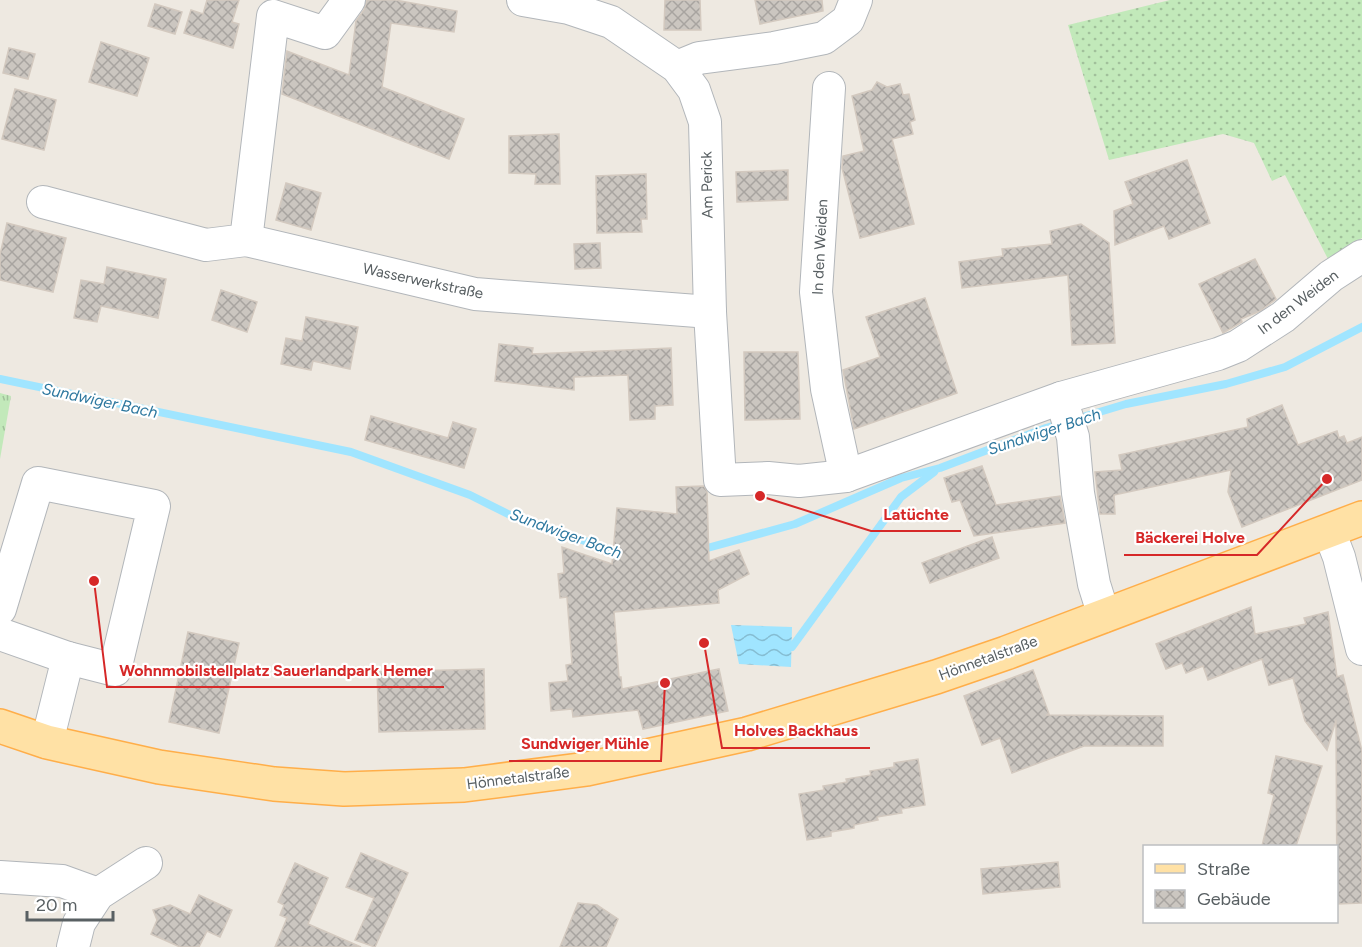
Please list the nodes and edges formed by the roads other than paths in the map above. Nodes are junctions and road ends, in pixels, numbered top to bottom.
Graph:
1 (349, 0) edge
2 (523, 0) edge
3 (856, 0) edge
4 (676, 67) junction
5 (829, 88) dead end
6 (43, 202) dead end
7 (246, 240) junction
8 (1362, 256) edge
9 (710, 312) junction
10 (1063, 402) junction
11 (846, 476) junction
12 (720, 480) joint
13 (1362, 518) edge
14 (1329, 531) junction
15 (0, 609) edge
16 (1104, 616) junction
17 (0, 634) edge
18 (1362, 649) edge
19 (68, 658) junction
20 (0, 726) edge
21 (47, 742) junction
22 (146, 863) dead end
23 (0, 877) edge
24 (99, 894) junction
25 (73, 947) edge

1 - 7 street
2 - 4 street, Am Perick
3 - 4 street
4 - 9 street, Am Perick
5 - 11 street, In den Weiden
6 - 7 street
7 - 9 street, Wasserwerkstraße
8 - 10 street, In den Weiden
9 - 12 street, Am Perick
10 - 11 street, In den Weiden
10 - 16 street
11 - 12 street, In den Weiden
13 - 14 main road, Hönnetalstraße
14 - 16 main road, Hönnetalstraße
14 - 18 street
15 - 19 street
16 - 21 main road, Hönnetalstraße
17 - 19 street
19 - 21 street
20 - 21 main road, Hönnetalstraße
22 - 24 street
23 - 24 street
24 - 25 street

